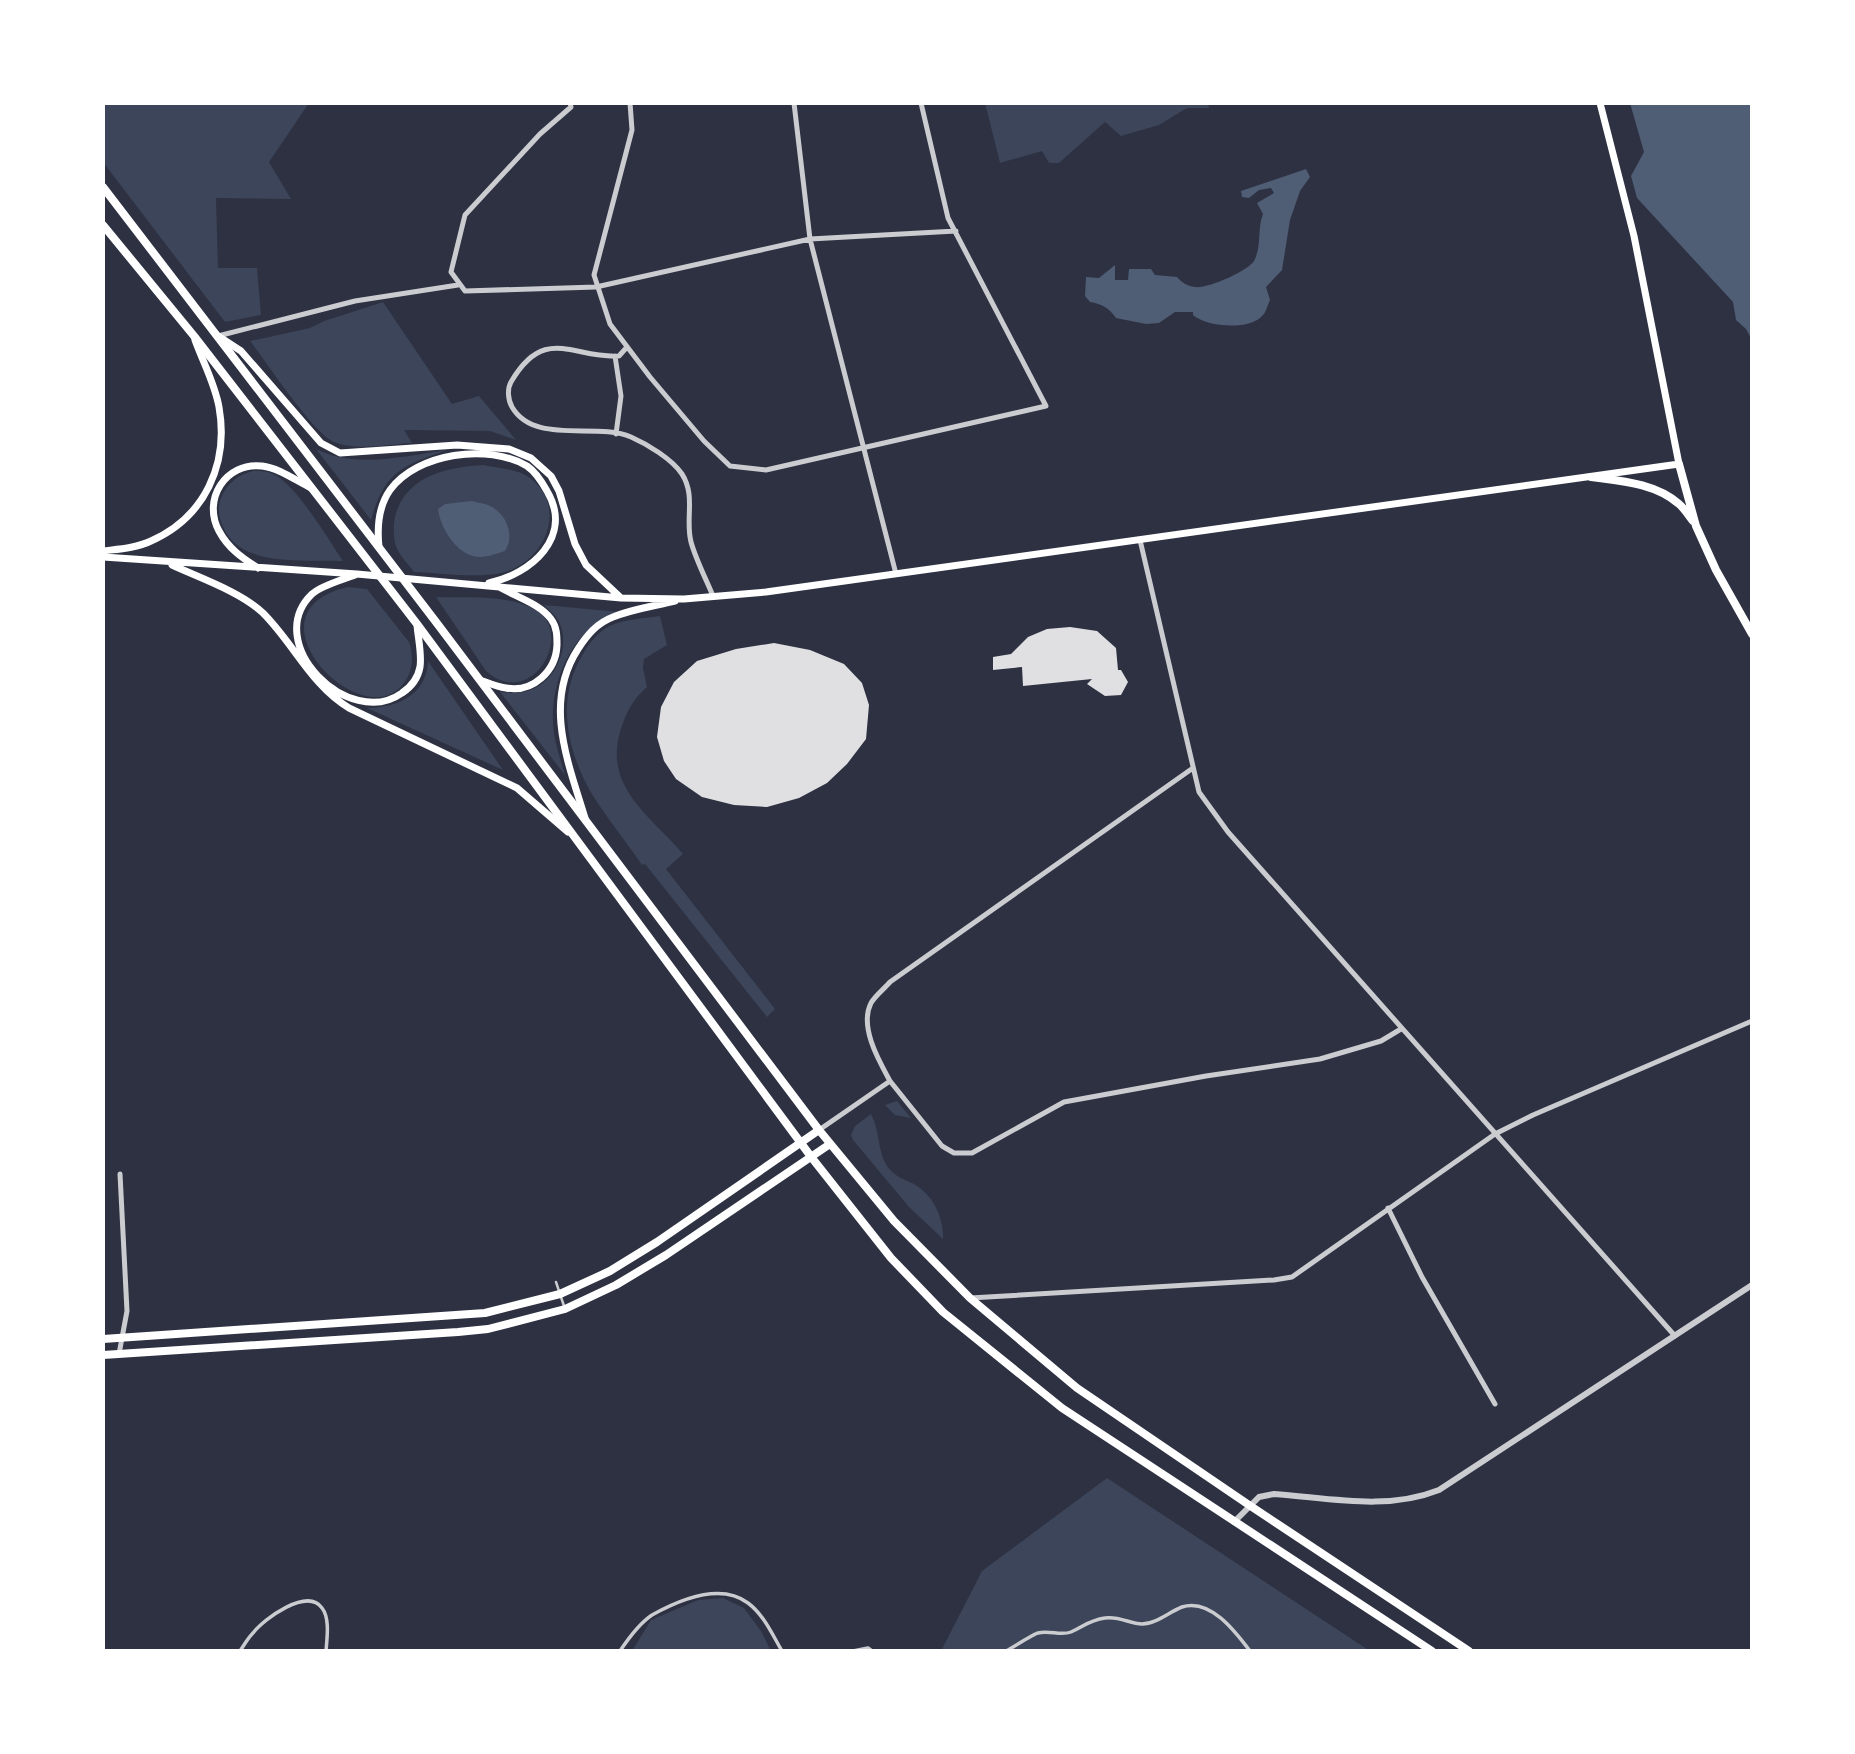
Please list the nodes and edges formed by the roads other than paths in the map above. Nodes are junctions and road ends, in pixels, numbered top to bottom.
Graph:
1 (570, 103) edge
2 (630, 103) edge
3 (794, 103) edge
4 (921, 103) edge
5 (1600, 103) edge
6 (103, 187) edge
7 (103, 225) edge
8 (956, 231) junction
9 (810, 239) junction
10 (458, 285) junction
11 (596, 287) junction
12 (194, 336) junction
13 (218, 336) junction
14 (627, 346) junction
15 (615, 356) junction
16 (616, 434) junction
17 (863, 446) junction
18 (1679, 464) junction
19 (1591, 477) junction
20 (312, 488) junction
21 (1696, 526) junction
22 (1140, 540) junction
23 (379, 547) junction
24 (103, 551) edge
25 (103, 557) edge
26 (169, 563) junction
27 (258, 568) junction
28 (357, 574) junction
29 (896, 574) junction
30 (475, 586) junction
31 (497, 586) junction
32 (713, 596) junction
33 (621, 598) junction
34 (684, 599) junction
35 (417, 624) junction
36 (1752, 634) edge
37 (480, 680) junction
38 (1193, 768) junction
39 (585, 819) junction
40 (573, 836) junction
41 (1752, 1021) edge
42 (1401, 1029) junction
43 (890, 1081) junction
44 (819, 1130) junction
45 (1495, 1134) junction
46 (801, 1144) junction
47 (830, 1144) junction
48 (811, 1158) junction
49 (120, 1174) dead end
50 (1388, 1208) junction
51 (556, 1282) dead end
52 (1752, 1285) edge
53 (560, 1294) junction
54 (970, 1298) junction
55 (565, 1309) junction
56 (1675, 1336) junction
57 (123, 1338) junction
58 (103, 1339) edge
59 (119, 1354) junction
60 (103, 1355) edge
61 (1495, 1404) dead end
62 (1249, 1505) junction
63 (1234, 1522) junction
64 (240, 1651) edge
65 (326, 1651) edge
66 (620, 1651) edge
67 (782, 1651) edge
68 (853, 1651) edge
69 (873, 1651) edge
70 (1006, 1651) edge
71 (1250, 1651) edge
72 (1432, 1651) edge
73 (1469, 1651) edge

1 - 10 street
2 - 11 street
3 - 9 street
4 - 8 street
5 - 18 main road
6 - 13 main road
7 - 12 main road
8 - 9 street
8 - 17 street
9 - 11 street
9 - 17 street
10 - 11 street
10 - 13 street
11 - 14 street
12 - 20 main road
12 - 24 main road
13 - 23 main road
13 - 33 main road
14 - 15 street
14 - 17 street
15 - 16 street
15 - 16 street
16 - 32 street
17 - 29 street
18 - 19 main road
18 - 21 main road
19 - 21 main road
19 - 22 main road
20 - 27 main road
20 - 35 main road
21 - 36 main road
22 - 29 main road
22 - 38 street
23 - 30 main road
23 - 37 main road
25 - 26 main road
26 - 27 main road
26 - 40 main road
27 - 28 main road
28 - 30 main road
28 - 35 main road
29 - 32 main road
30 - 31 main road
31 - 33 main road
31 - 37 main road
32 - 34 main road
33 - 34 main road
34 - 39 main road
35 - 40 main road
37 - 39 main road
38 - 42 street
38 - 43 street
39 - 44 main road
40 - 46 main road
41 - 45 street
42 - 43 street
42 - 45 street
43 - 44 street
44 - 46 main road
44 - 47 main road
45 - 50 street
45 - 56 street
46 - 48 main road
46 - 53 main road
47 - 48 main road
47 - 54 main road
48 - 55 main road
48 - 63 main road
49 - 57 street
50 - 54 street
50 - 61 street
51 - 53 lane
52 - 56 street
53 - 55 lane
53 - 57 main road
54 - 62 main road
55 - 59 main road
56 - 62 street
57 - 58 main road
57 - 59 street
59 - 60 main road
62 - 63 street
62 - 73 main road
63 - 72 main road
64 - 65 street
66 - 67 street
68 - 69 street
70 - 71 street

